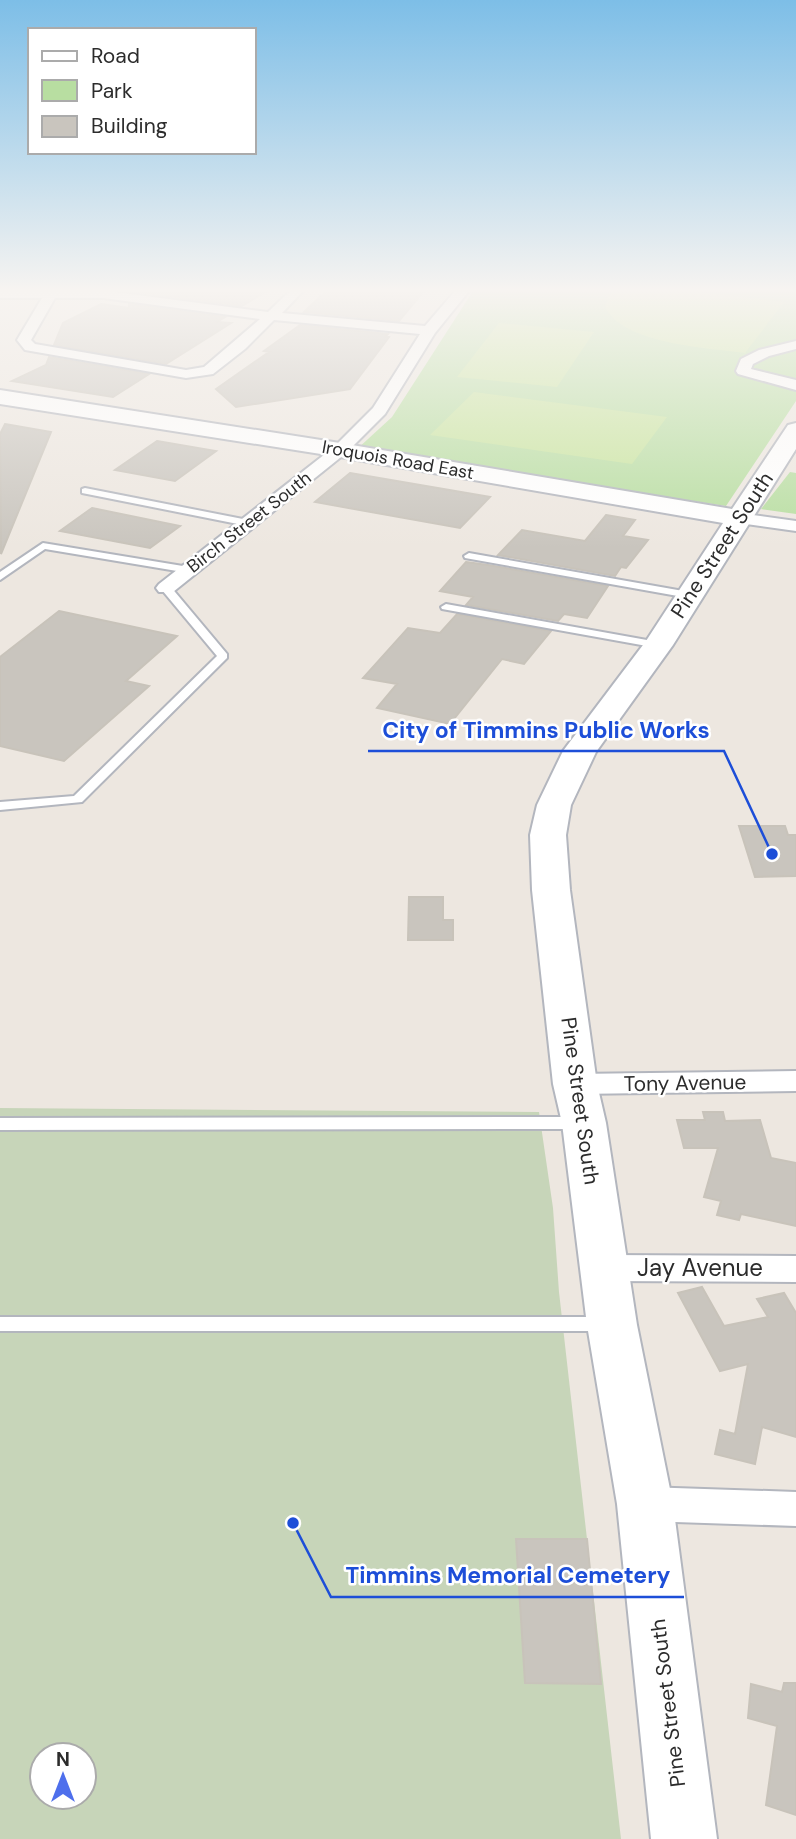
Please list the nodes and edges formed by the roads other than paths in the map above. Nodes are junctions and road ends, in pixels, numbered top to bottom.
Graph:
1 (400, 377) edge
2 (765, 377) edge
3 (796, 385) edge
4 (0, 397) edge
5 (796, 430) edge
6 (340, 450) junction
7 (85, 491) dead end
8 (738, 518) junction
9 (248, 523) junction
10 (796, 526) edge
11 (469, 556) dead end
12 (188, 570) junction
13 (0, 577) edge
14 (166, 588) joint
15 (689, 595) junction
16 (446, 607) dead end
17 (658, 645) junction
18 (0, 806) edge
19 (796, 1081) edge
20 (579, 1103) junction
21 (0, 1124) edge
22 (604, 1268) junction
23 (796, 1269) edge
24 (0, 1324) edge
25 (612, 1325) junction
26 (645, 1504) junction
27 (796, 1509) edge
28 (684, 1839) edge

1 - 6 street, Birch Street South
2 - 3 street
4 - 6 street, Iroquois Road East
5 - 8 street, Pine Street South
6 - 8 street, Iroquois Road East
6 - 9 street, Birch Street South
7 - 9 lane
8 - 10 street, Iroquois Road East
8 - 15 street, Pine Street South
9 - 12 street, Birch Street South
11 - 15 lane
12 - 13 lane
12 - 14 street, Birch Street South
14 - 18 lane
15 - 17 street, Pine Street South
16 - 17 lane
17 - 20 street, Pine Street South
19 - 20 street, Tony Avenue
20 - 21 lane
20 - 22 street, Pine Street South
22 - 23 street, Jay Avenue
22 - 25 street, Pine Street South
24 - 25 lane
25 - 26 street, Pine Street South
26 - 27 street
26 - 28 street, Pine Street South

